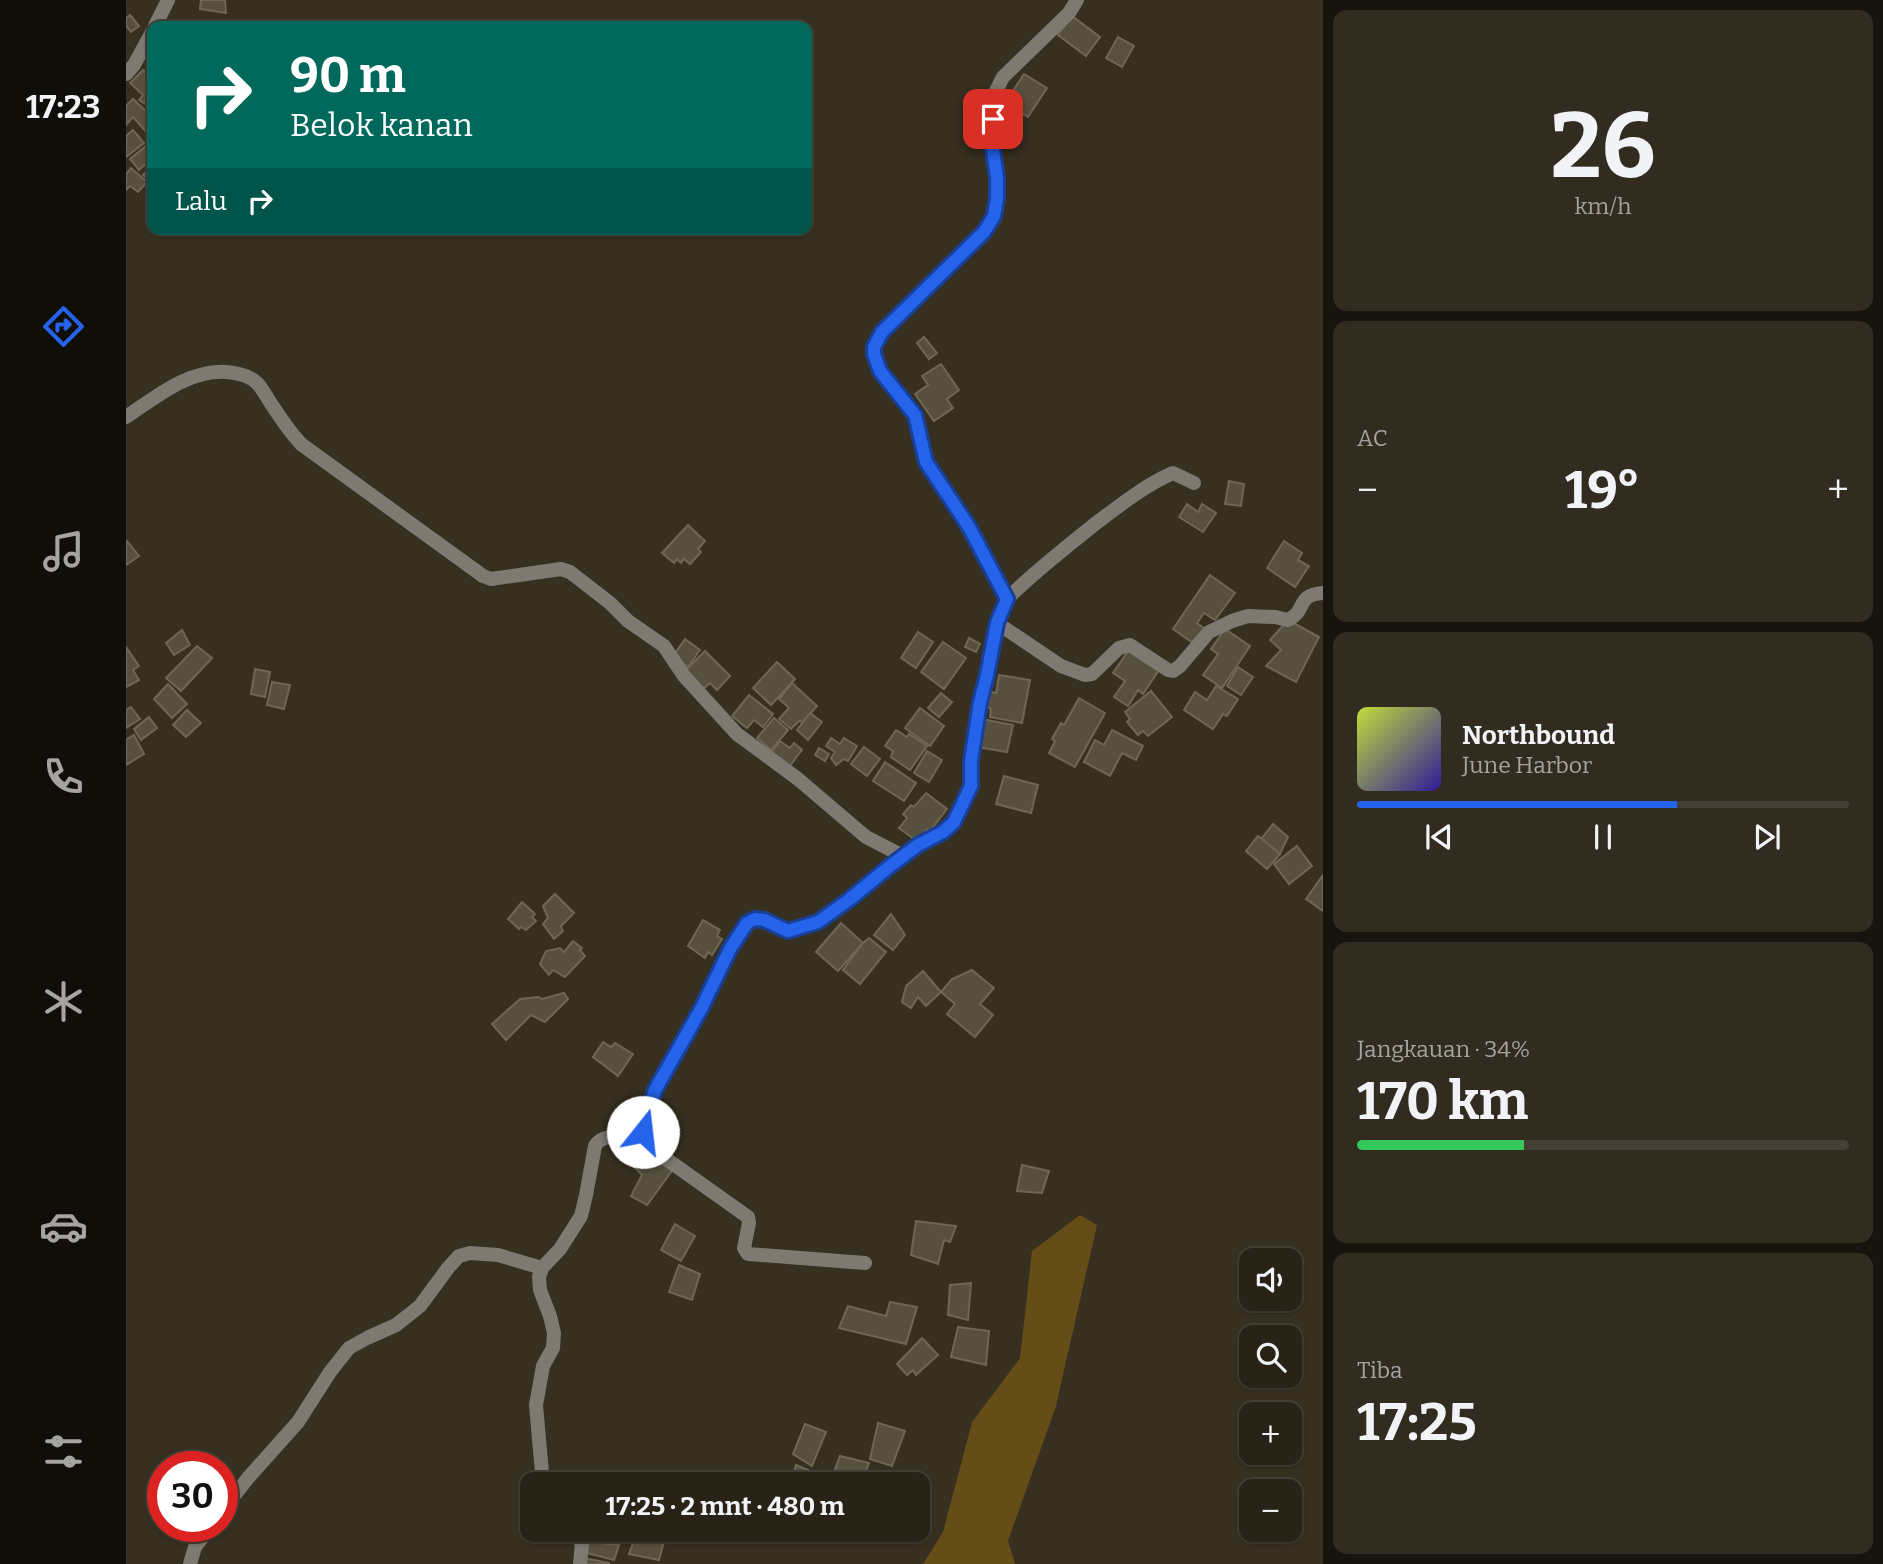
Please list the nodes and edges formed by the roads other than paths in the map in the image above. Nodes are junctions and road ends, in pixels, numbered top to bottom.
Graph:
1 (168, 0) edge
2 (1077, 0) edge
3 (158, 21) edge
4 (147, 42) edge
5 (126, 74) edge
6 (126, 417) edge
7 (1194, 484) dead end
8 (1323, 593) edge
9 (1007, 599) junction
10 (997, 623) junction
11 (903, 856) junction
12 (638, 1139) junction
13 (865, 1263) dead end
14 (542, 1268) junction
15 (542, 1472) edge
16 (238, 1491) edge
17 (199, 1542) edge
18 (581, 1542) edge
19 (190, 1564) edge
20 (580, 1564) edge

1 - 3 street
2 - 9 street
4 - 5 street
6 - 11 street
7 - 9 street
8 - 10 street
9 - 10 street
10 - 11 street
11 - 12 street
12 - 13 street
12 - 14 street
14 - 15 street
14 - 16 street
17 - 19 street
18 - 20 street

